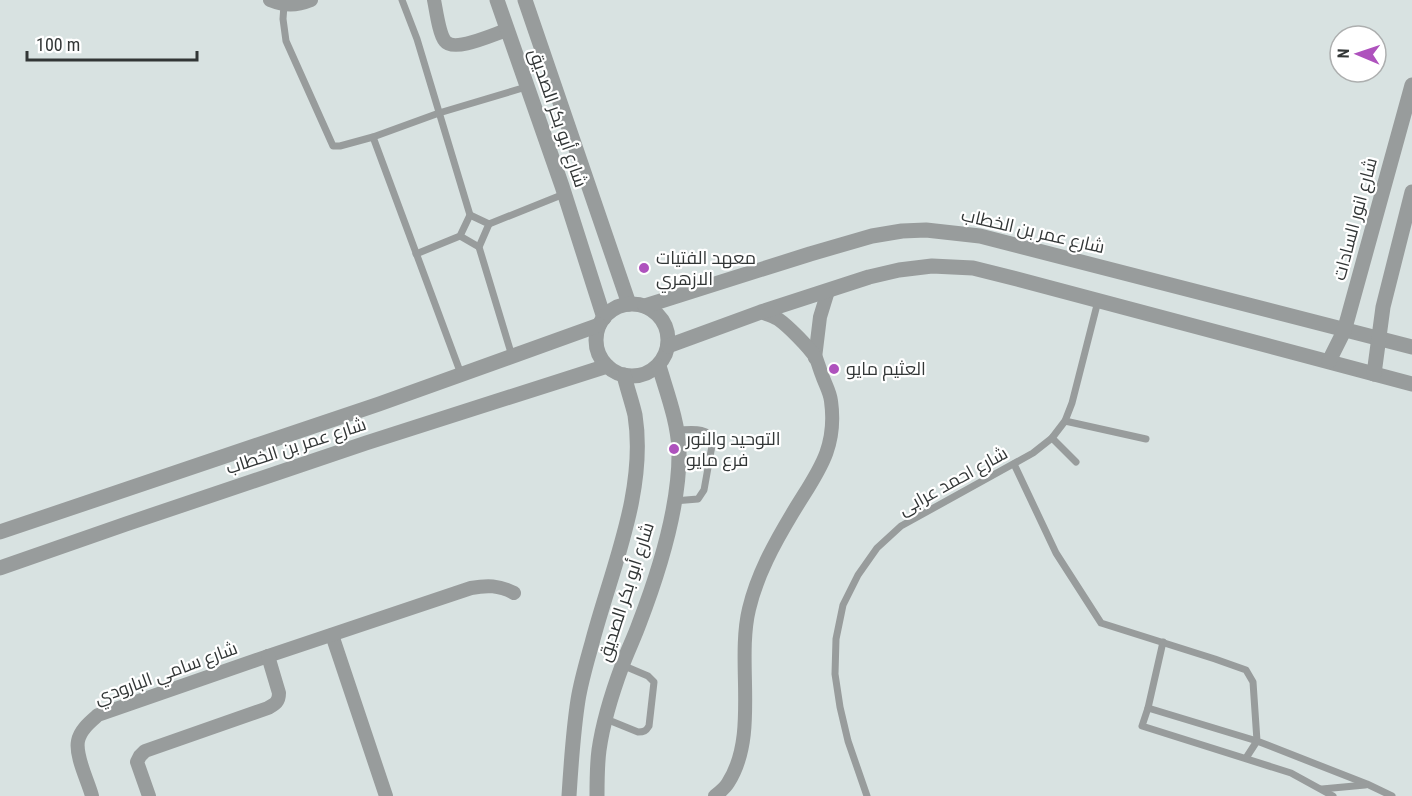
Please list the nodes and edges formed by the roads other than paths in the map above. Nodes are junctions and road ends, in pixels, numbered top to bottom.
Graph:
1 (270, 0) edge
2 (311, 0) edge
3 (402, 0) edge
4 (434, 0) edge
5 (497, 0) edge
6 (525, 0) edge
7 (284, 5) junction
8 (507, 30) junction
9 (1412, 85) edge
10 (526, 87) junction
11 (439, 113) junction
12 (373, 137) junction
13 (1412, 192) edge
14 (564, 194) junction
15 (470, 215) junction
16 (489, 224) junction
17 (460, 236) junction
18 (479, 247) junction
19 (416, 254) junction
20 (828, 291) junction
21 (1098, 300) junction
22 (629, 304) junction
23 (645, 306) junction
24 (761, 312) junction
25 (601, 321) junction
26 (1344, 331) junction
27 (1378, 338) junction
28 (668, 346) junction
29 (1412, 347) edge
30 (512, 356) junction
31 (815, 358) junction
32 (1329, 361) junction
33 (607, 366) junction
34 (658, 366) junction
35 (461, 374) junction
36 (1374, 374) junction
37 (624, 375) junction
38 (1412, 384) edge
39 (1065, 421) junction
40 (676, 430) junction
41 (1052, 438) junction
42 (1146, 439) dead end
43 (1076, 462) dead end
44 (1014, 464) junction
45 (674, 501) junction
46 (0, 532) edge
47 (0, 568) edge
48 (514, 593) dead end
49 (332, 635) junction
50 (1163, 642) junction
51 (268, 656) junction
52 (622, 665) junction
53 (1148, 708) junction
54 (606, 719) junction
55 (1257, 741) junction
56 (1246, 758) junction
57 (1367, 784) junction
58 (1321, 789) junction
59 (92, 796) edge
60 (149, 796) edge
61 (386, 796) edge
62 (569, 796) edge
63 (597, 796) edge
64 (715, 796) edge
65 (867, 796) edge
66 (1333, 796) edge
67 (1392, 796) edge

1 - 7 street
2 - 7 street
3 - 11 lane
4 - 8 street
5 - 8 street, شارع أبو بكر الصديق
6 - 22 street, شارع أبو بكر الصديق
7 - 12 lane
8 - 10 street, شارع أبو بكر الصديق
9 - 26 street, شارع انور السادات
10 - 11 lane
10 - 14 street, شارع أبو بكر الصديق
11 - 12 lane
11 - 15 lane
12 - 19 lane
13 - 27 street
14 - 16 lane
14 - 25 street, شارع أبو بكر الصديق
15 - 16 lane
15 - 17 lane
16 - 18 lane
17 - 18 lane
17 - 19 lane
18 - 30 lane
19 - 35 lane
20 - 21 street
20 - 24 street
20 - 31 street
21 - 32 street
21 - 39 lane, شارع احمد عرابى
22 - 23 street
22 - 25 street
23 - 26 street, شارع عمر بن الخطاب
23 - 28 street
24 - 28 street
24 - 31 street
25 - 30 street, شارع عمر بن الخطاب
25 - 33 street
26 - 27 street, شارع عمر بن الخطاب
26 - 32 street, شارع انور السادات
27 - 29 street, شارع عمر بن الخطاب
27 - 36 street
28 - 34 street
30 - 35 street, شارع عمر بن الخطاب
31 - 64 street
32 - 36 street
33 - 37 street
33 - 47 street, شارع عمر بن الخطاب
34 - 37 street
34 - 40 street, شارع أبو بكر الصديق
35 - 46 street, شارع عمر بن الخطاب
36 - 38 street
37 - 62 street, شارع أبو بكر الصديق
39 - 41 lane, شارع احمد عرابى
39 - 42 lane
40 - 45 street, شارع أبو بكر الصديق
40 - 45 lane
41 - 43 lane
41 - 44 lane, شارع احمد عرابى
44 - 50 lane
44 - 65 lane, شارع احمد عرابى
45 - 52 street, شارع أبو بكر الصديق
48 - 49 street, شارع سامي البارودي
49 - 51 street, شارع سامي البارودي
49 - 61 street
50 - 53 lane
50 - 55 lane
51 - 59 street, شارع سامي البارودي
51 - 60 street
52 - 54 street, شارع أبو بكر الصديق
52 - 54 lane
53 - 55 lane
53 - 56 lane
54 - 63 street, شارع أبو بكر الصديق
55 - 56 lane
55 - 57 lane
56 - 58 lane
57 - 58 lane
57 - 67 lane
58 - 66 lane

